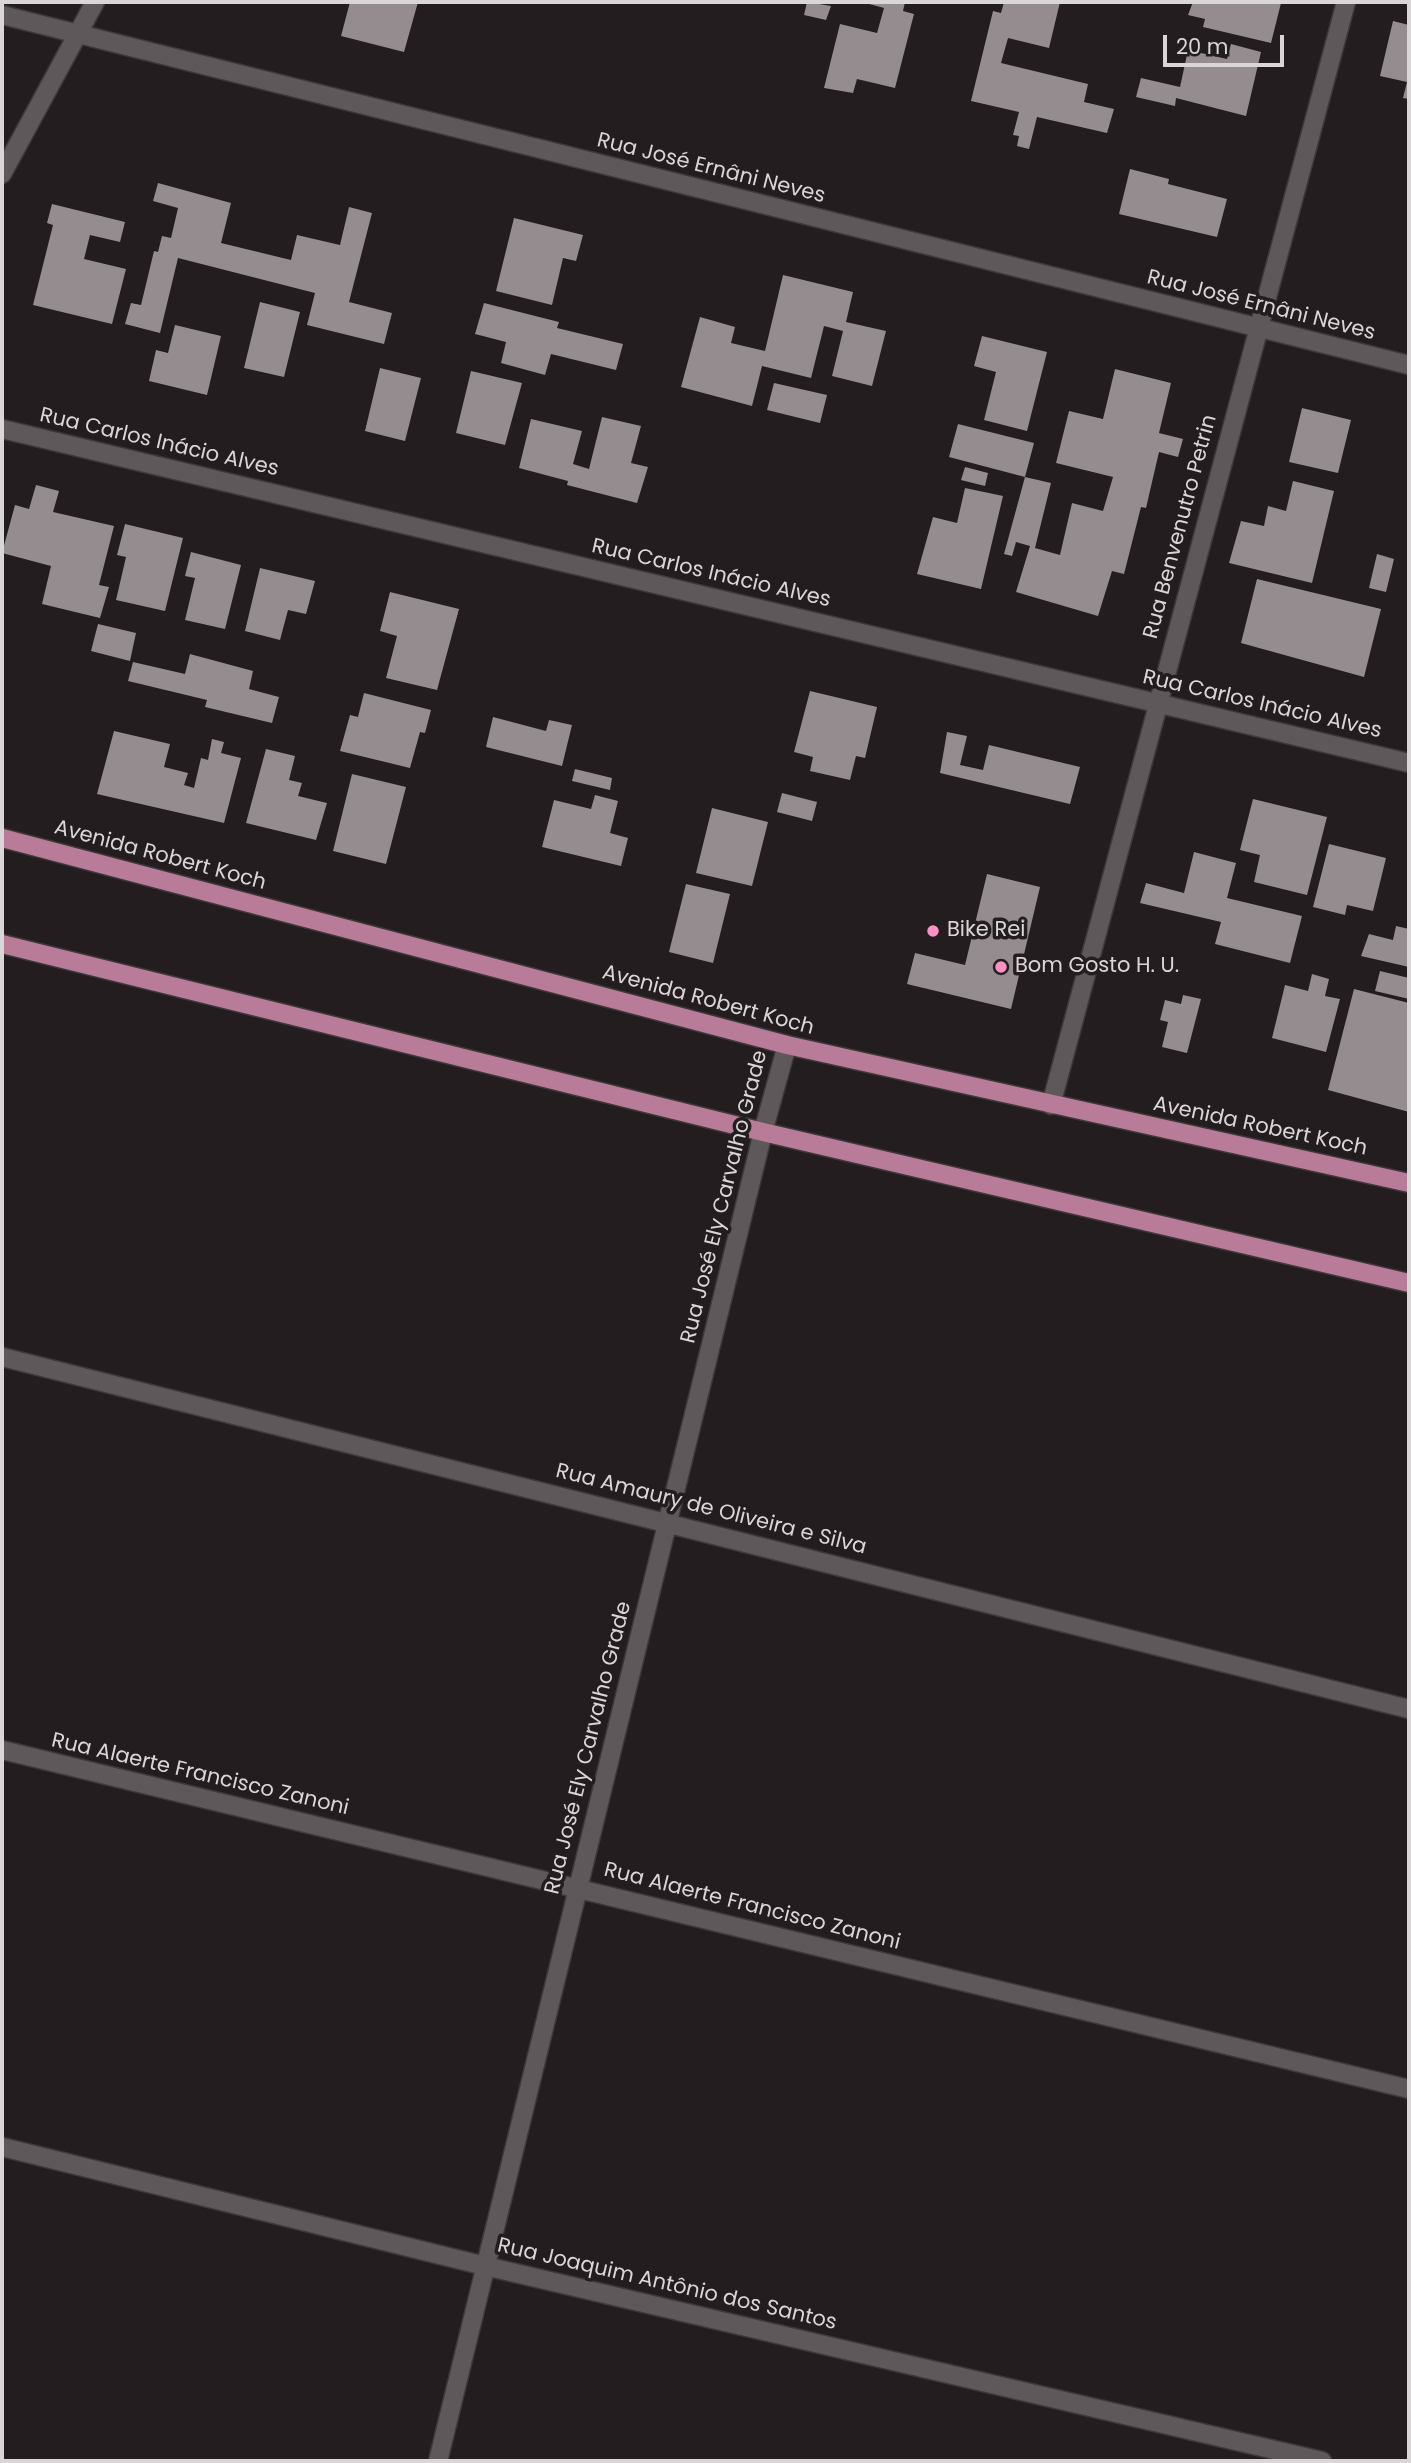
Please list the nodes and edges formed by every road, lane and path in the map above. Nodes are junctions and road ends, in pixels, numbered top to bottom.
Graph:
1 (94, 2) edge
2 (1346, 2) edge
3 (2, 15) edge
4 (77, 34) junction
5 (2, 174) edge
6 (1258, 329) junction
7 (1409, 365) edge
8 (2, 429) edge
9 (1157, 703) junction
10 (1409, 763) edge
11 (2, 838) edge
12 (2, 944) edge
13 (787, 1045) junction
14 (1051, 1105) junction
15 (763, 1132) junction
16 (1409, 1183) edge
17 (1409, 1283) edge
18 (2, 1357) edge
19 (667, 1522) junction
20 (1409, 1709) edge
21 (2, 1751) edge
22 (578, 1889) junction
23 (1409, 2089) edge
24 (2, 2147) edge
25 (485, 2266) junction
26 (438, 2461) edge
27 (1322, 2461) edge

1 - 4 street
2 - 6 street, Rua Benvenutro Petrin
3 - 4 street, Rua José Ernâni Neves
4 - 5 street
4 - 6 street, Rua José Ernâni Neves
6 - 7 street, Rua José Ernâni Neves
6 - 9 street, Rua Benvenutro Petrin
8 - 9 street, Rua Carlos Inácio Alves
9 - 10 street, Rua Carlos Inácio Alves
9 - 14 street, Rua Benvenutro Petrin
11 - 13 main road, Avenida Robert Koch
12 - 15 main road
13 - 14 main road, Avenida Robert Koch
13 - 15 street, Rua José Ely Carvalho Grade
14 - 16 main road, Avenida Robert Koch
15 - 17 main road
15 - 19 street, Rua José Ely Carvalho Grade
18 - 19 street, Rua Amaury de Oliveira e Silva
19 - 20 street, Rua Amaury de Oliveira e Silva
19 - 22 street, Rua José Ely Carvalho Grade
21 - 22 street, Rua Alaerte Francisco Zanoni
22 - 23 street, Rua Alaerte Francisco Zanoni
22 - 25 street, Rua José Ely Carvalho Grade
24 - 25 street, Rua Joaquim Antônio dos Santos
25 - 26 street, Rua José Ely Carvalho Grade
25 - 27 street, Rua Joaquim Antônio dos Santos

